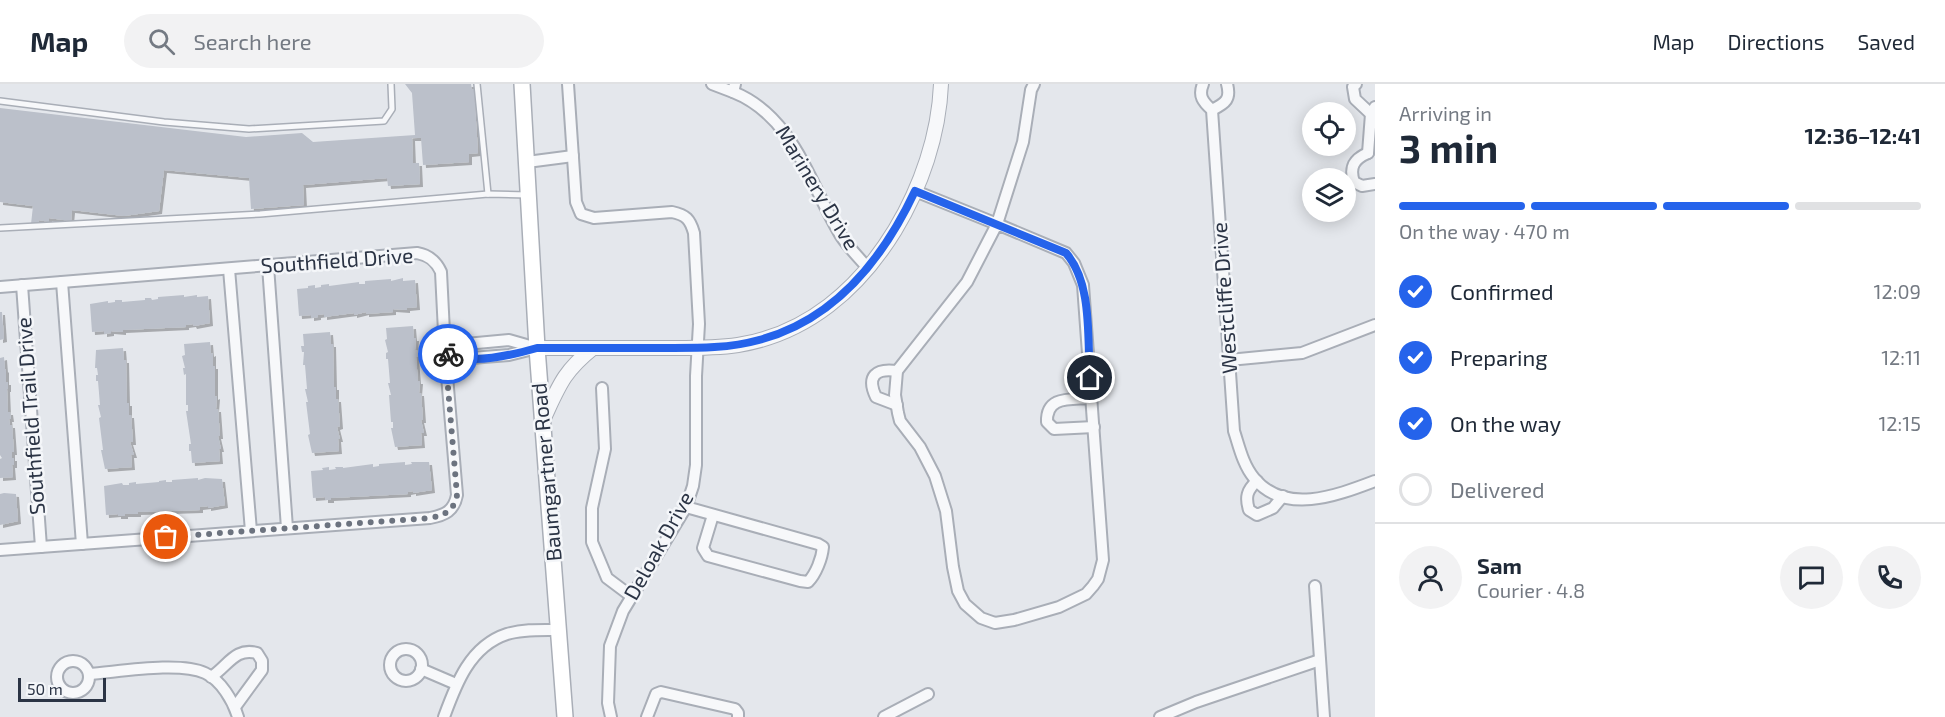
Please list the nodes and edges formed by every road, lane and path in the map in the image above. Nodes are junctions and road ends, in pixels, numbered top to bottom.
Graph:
1 (391, 84) edge
2 (477, 84) edge
3 (522, 84) edge
4 (568, 84) edge
5 (712, 84) edge
6 (941, 84) edge
7 (1034, 84) edge
8 (1041, 84) edge
9 (1046, 84) edge
10 (1203, 84) edge
11 (1227, 84) edge
12 (1356, 84) edge
13 (734, 88) edge
14 (0, 101) edge
15 (1212, 110) junction
16 (1373, 110) edge
17 (1372, 155) edge
18 (573, 156) junction
19 (527, 162) junction
20 (1375, 184) edge
21 (915, 191) junction
22 (488, 194) junction
23 (529, 195) junction
24 (997, 224) junction
25 (0, 228) edge
26 (268, 266) junction
27 (868, 268) junction
28 (229, 269) junction
29 (62, 282) junction
30 (22, 285) junction
31 (0, 287) edge
32 (1375, 326) edge
33 (537, 348) junction
34 (593, 348) junction
35 (698, 348) junction
36 (445, 352) junction
37 (1229, 360) junction
38 (897, 371) junction
39 (602, 388) dead end
40 (1091, 398) junction
41 (897, 405) junction
42 (543, 420) junction
43 (1094, 427) junction
44 (1257, 481) junction
45 (1375, 481) edge
46 (1282, 496) junction
47 (686, 507) junction
48 (713, 515) junction
49 (287, 528) junction
50 (251, 531) junction
51 (81, 544) junction
52 (41, 547) junction
53 (0, 550) edge
54 (1315, 586) dead end
55 (631, 596) junction
56 (559, 630) junction
57 (1320, 660) junction
58 (421, 669) dead end
59 (89, 674) dead end
60 (211, 677) junction
61 (456, 684) junction
62 (928, 694) dead end
63 (236, 712) edge
64 (1173, 715) edge
65 (444, 717) edge
66 (565, 717) edge
67 (611, 717) edge
68 (647, 717) edge
69 (738, 717) edge
70 (884, 717) edge
71 (1160, 717) edge
72 (1324, 717) edge

1 - 14 lane
2 - 22 lane
3 - 19 main road, Baumgartner Road
4 - 18 street, Deloak Drive
5 - 13 street
6 - 21 street
7 - 24 street
8 - 9 street
10 - 15 street, Westcliffe Drive
11 - 15 street
12 - 16 street
13 - 27 street, Marinery Drive
15 - 37 street, Westcliffe Drive
16 - 17 street
17 - 20 street
18 - 19 street
18 - 35 street, Deloak Drive
19 - 23 main road, Baumgartner Road
21 - 24 street
21 - 27 street
22 - 23 lane
22 - 25 lane
23 - 33 main road, Baumgartner Road
24 - 38 street
24 - 40 street
26 - 28 street, Southfield Drive
26 - 36 street, Southfield Drive
26 - 49 street
27 - 35 street
28 - 29 street, Southfield Drive
28 - 50 street
29 - 30 street, Southfield Drive
29 - 51 street, Southfield Trail Drive
30 - 31 street, Southfield Drive
30 - 52 street, Southfield Trail Drive
32 - 37 street
33 - 34 street
33 - 36 street
33 - 42 main road, Baumgartner Road
34 - 35 street
34 - 42 street
35 - 47 street, Deloak Drive
36 - 49 street, Southfield Drive
37 - 44 street, Westcliffe Drive
38 - 41 street
38 - 41 street
39 - 55 street
40 - 43 street
40 - 43 street
41 - 43 street
42 - 56 main road, Baumgartner Road
44 - 46 street
44 - 46 street
45 - 46 street
47 - 48 street
47 - 55 street, Deloak Drive
48 - 48 street
49 - 50 street, Southfield Drive
50 - 51 street, Southfield Drive
51 - 52 street, Southfield Drive
52 - 53 street, Southfield Drive
54 - 57 street
55 - 67 street, Deloak Drive
56 - 61 street
56 - 66 main road, Baumgartner Road
57 - 64 street
57 - 72 street
58 - 61 street
59 - 60 street
60 - 63 street
60 - 63 street
61 - 65 street
62 - 70 street
64 - 71 street
68 - 69 street

